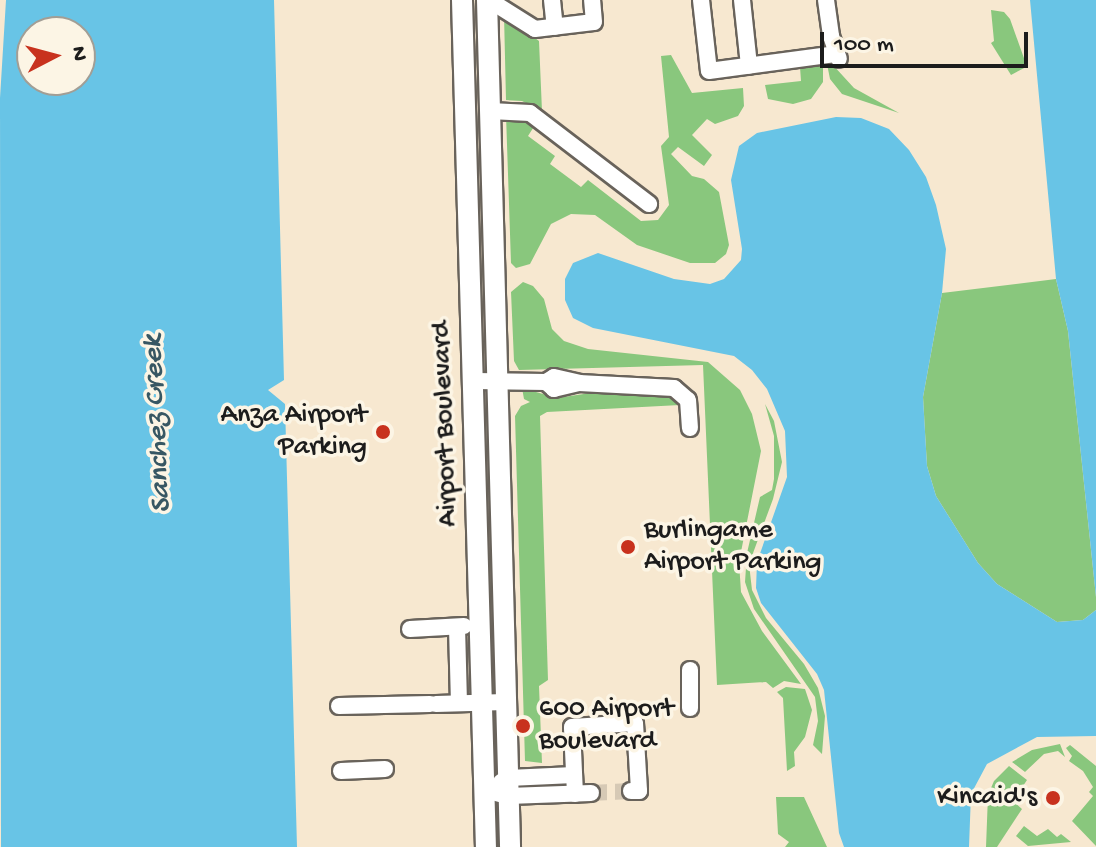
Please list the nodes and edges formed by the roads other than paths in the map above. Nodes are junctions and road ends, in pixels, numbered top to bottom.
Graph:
1 (462, 0) edge
2 (488, 0) edge
3 (552, 0) edge
4 (592, 0) edge
5 (701, 0) edge
6 (742, 0) edge
7 (826, 0) edge
8 (555, 27) junction
9 (749, 66) junction
10 (465, 111) junction
11 (490, 111) junction
12 (649, 204) dead end
13 (470, 303) junction
14 (496, 304) junction
15 (499, 380) junction
16 (475, 381) junction
17 (690, 428) dead end
18 (477, 518) junction
19 (501, 519) junction
20 (504, 625) junction
21 (480, 626) junction
22 (457, 627) junction
23 (410, 629) dead end
24 (690, 670) dead end
25 (481, 702) junction
26 (505, 702) junction
27 (459, 703) junction
28 (339, 706) dead end
29 (690, 708) dead end
30 (385, 769) dead end
31 (341, 771) dead end
32 (574, 775) junction
33 (508, 787) junction
34 (485, 790) junction
35 (631, 791) dead end
36 (486, 847) edge
37 (510, 847) edge

1 - 10 main road, Airport Boulevard
2 - 8 street
2 - 11 main road, Airport Boulevard
3 - 8 street
4 - 8 street
5 - 9 street
6 - 9 street
7 - 9 street
10 - 11 main road
10 - 13 main road, Airport Boulevard
11 - 12 street
11 - 14 main road, Airport Boulevard
13 - 14 main road
13 - 16 main road, Airport Boulevard
14 - 15 main road, Airport Boulevard
15 - 16 street
15 - 17 street
15 - 19 main road, Airport Boulevard
16 - 18 main road, Airport Boulevard
18 - 19 main road
18 - 21 main road, Airport Boulevard
19 - 20 main road, Airport Boulevard
20 - 21 main road
20 - 26 main road, Airport Boulevard
21 - 22 street
21 - 25 main road, Airport Boulevard
22 - 23 street
22 - 27 street
24 - 29 street
25 - 26 street
25 - 27 street
25 - 34 main road, Airport Boulevard
26 - 33 main road, Airport Boulevard
27 - 28 street
30 - 31 street
32 - 33 street
32 - 33 street
32 - 35 street
33 - 34 street
33 - 37 main road, Airport Boulevard
34 - 36 main road, Airport Boulevard

